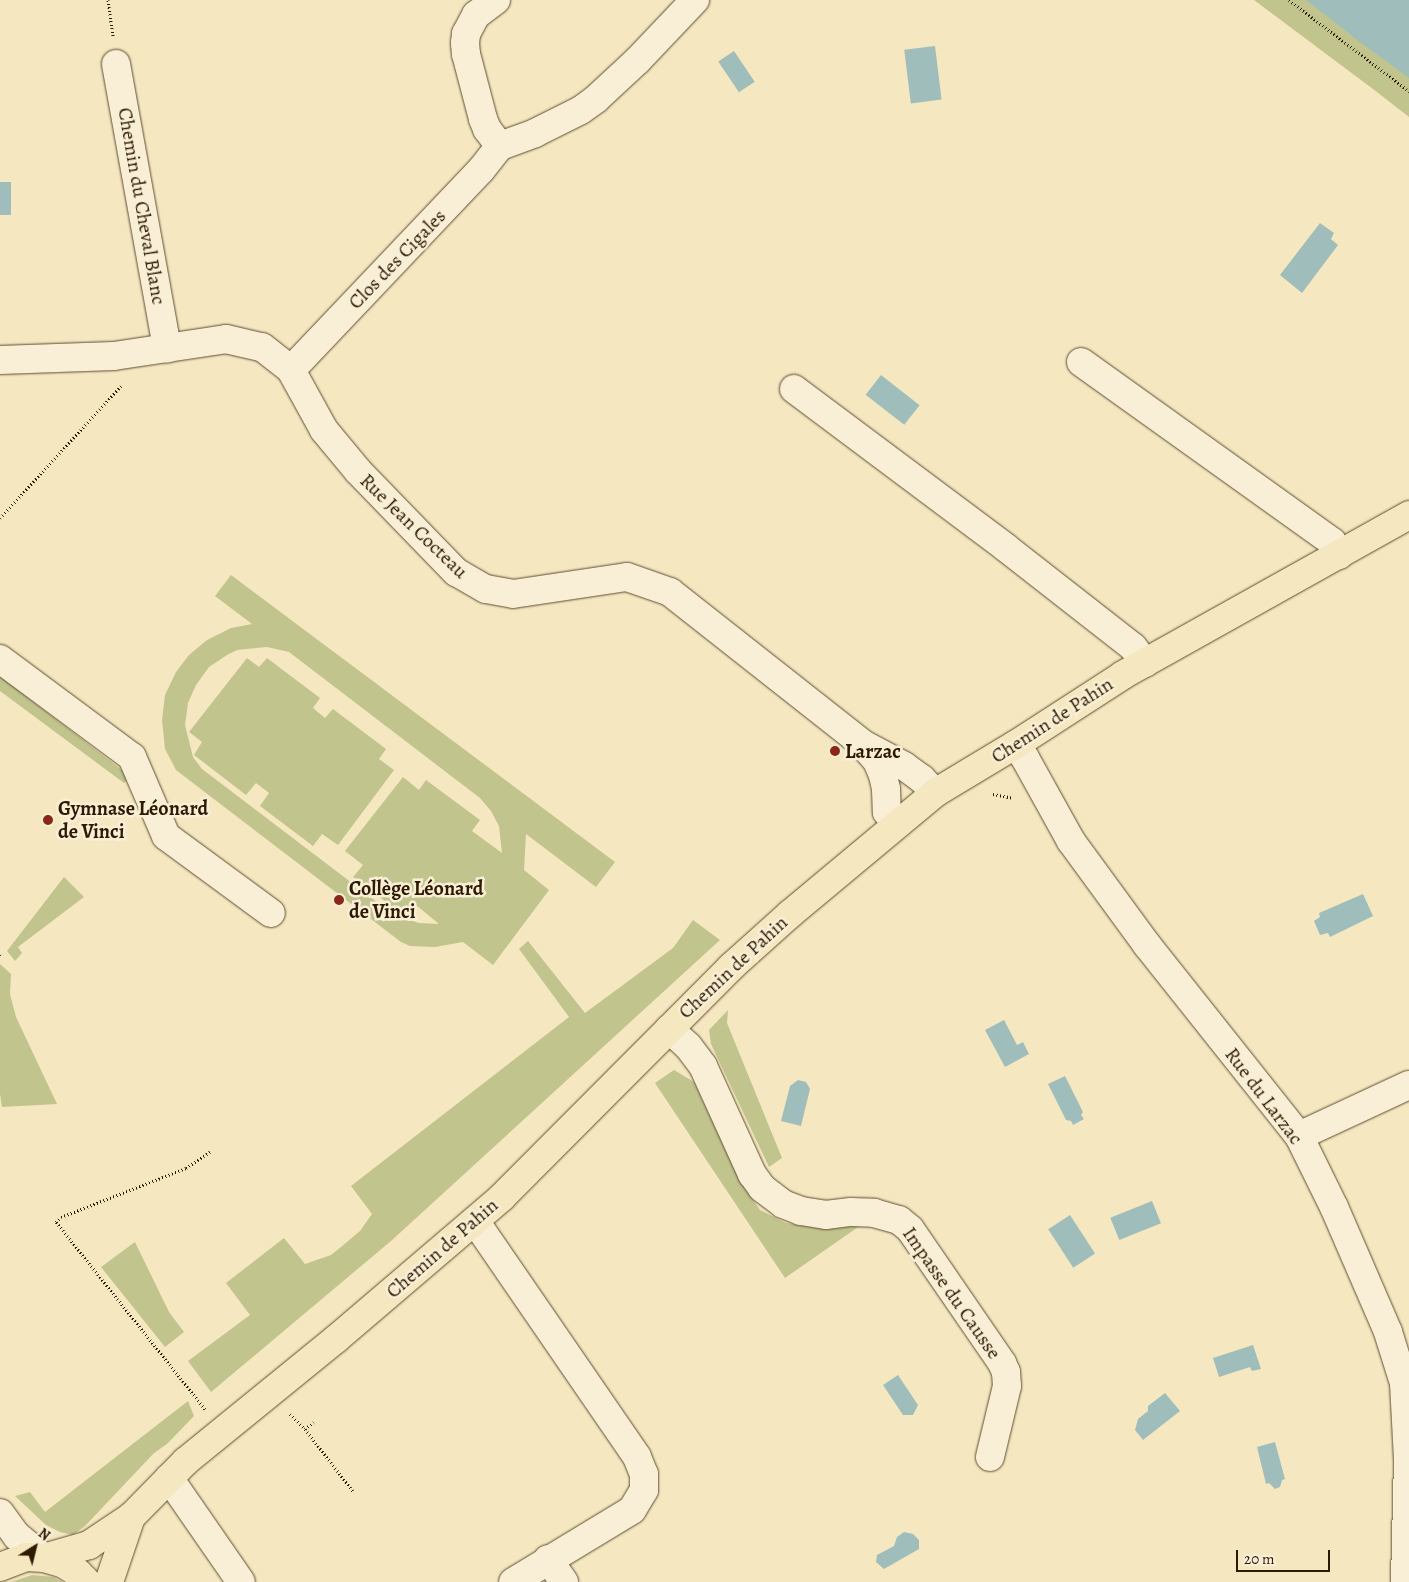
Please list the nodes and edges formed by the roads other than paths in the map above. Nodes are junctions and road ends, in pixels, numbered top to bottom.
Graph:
1 (496, 0) edge
2 (695, 0) edge
3 (116, 64) road end
4 (500, 146) junction
5 (167, 348) junction
6 (0, 360) edge
7 (1081, 362) dead end
8 (291, 370) junction
9 (794, 388) dead end
10 (1409, 515) edge
11 (1339, 555) junction
12 (0, 659) edge
13 (1145, 663) junction
14 (863, 744) junction
15 (1015, 745) junction
16 (935, 794) junction
17 (898, 824) junction
18 (272, 913) dead end
19 (669, 1029) junction
20 (1409, 1085) edge
21 (1299, 1136) junction
22 (474, 1221) junction
23 (1407, 1384) edge
24 (990, 1457) dead end
25 (169, 1478) junction
26 (0, 1513) edge
27 (131, 1517) junction
28 (44, 1558) junction
29 (548, 1559) junction
30 (0, 1567) edge
31 (88, 1582) edge
32 (108, 1582) edge
33 (241, 1582) edge
34 (513, 1582) edge
35 (564, 1582) edge
36 (1405, 1582) edge

1 - 4 street
2 - 4 street
3 - 5 street, Chemin du Cheval Blanc
4 - 8 street, Clos des Cigales
5 - 6 street, Rue Jean Cocteau
5 - 8 street, Rue Jean Cocteau
7 - 11 street
8 - 14 street, Rue Jean Cocteau
9 - 13 street
10 - 11 main road, Chemin de Pahin
11 - 13 main road, Chemin de Pahin
12 - 18 street
13 - 15 main road, Chemin de Pahin
14 - 16 street, Rue Jean Cocteau
14 - 17 street, Rue Jean Cocteau
15 - 16 main road, Chemin de Pahin
15 - 21 street, Rue du Larzac
16 - 17 main road, Chemin de Pahin
17 - 19 main road, Chemin de Pahin
19 - 22 main road, Chemin de Pahin
19 - 24 street, Impasse du Causse
20 - 21 street
21 - 23 street, Rue du Larzac
22 - 25 main road, Chemin de Pahin
22 - 29 street
23 - 36 street, Rue du Larzac
25 - 27 main road, Chemin de Pahin
25 - 33 street
26 - 28 street
27 - 28 main road, Chemin de Pahin
27 - 32 main road, Chemin de Pahin
28 - 30 main road
28 - 31 main road
29 - 34 street
29 - 35 street

